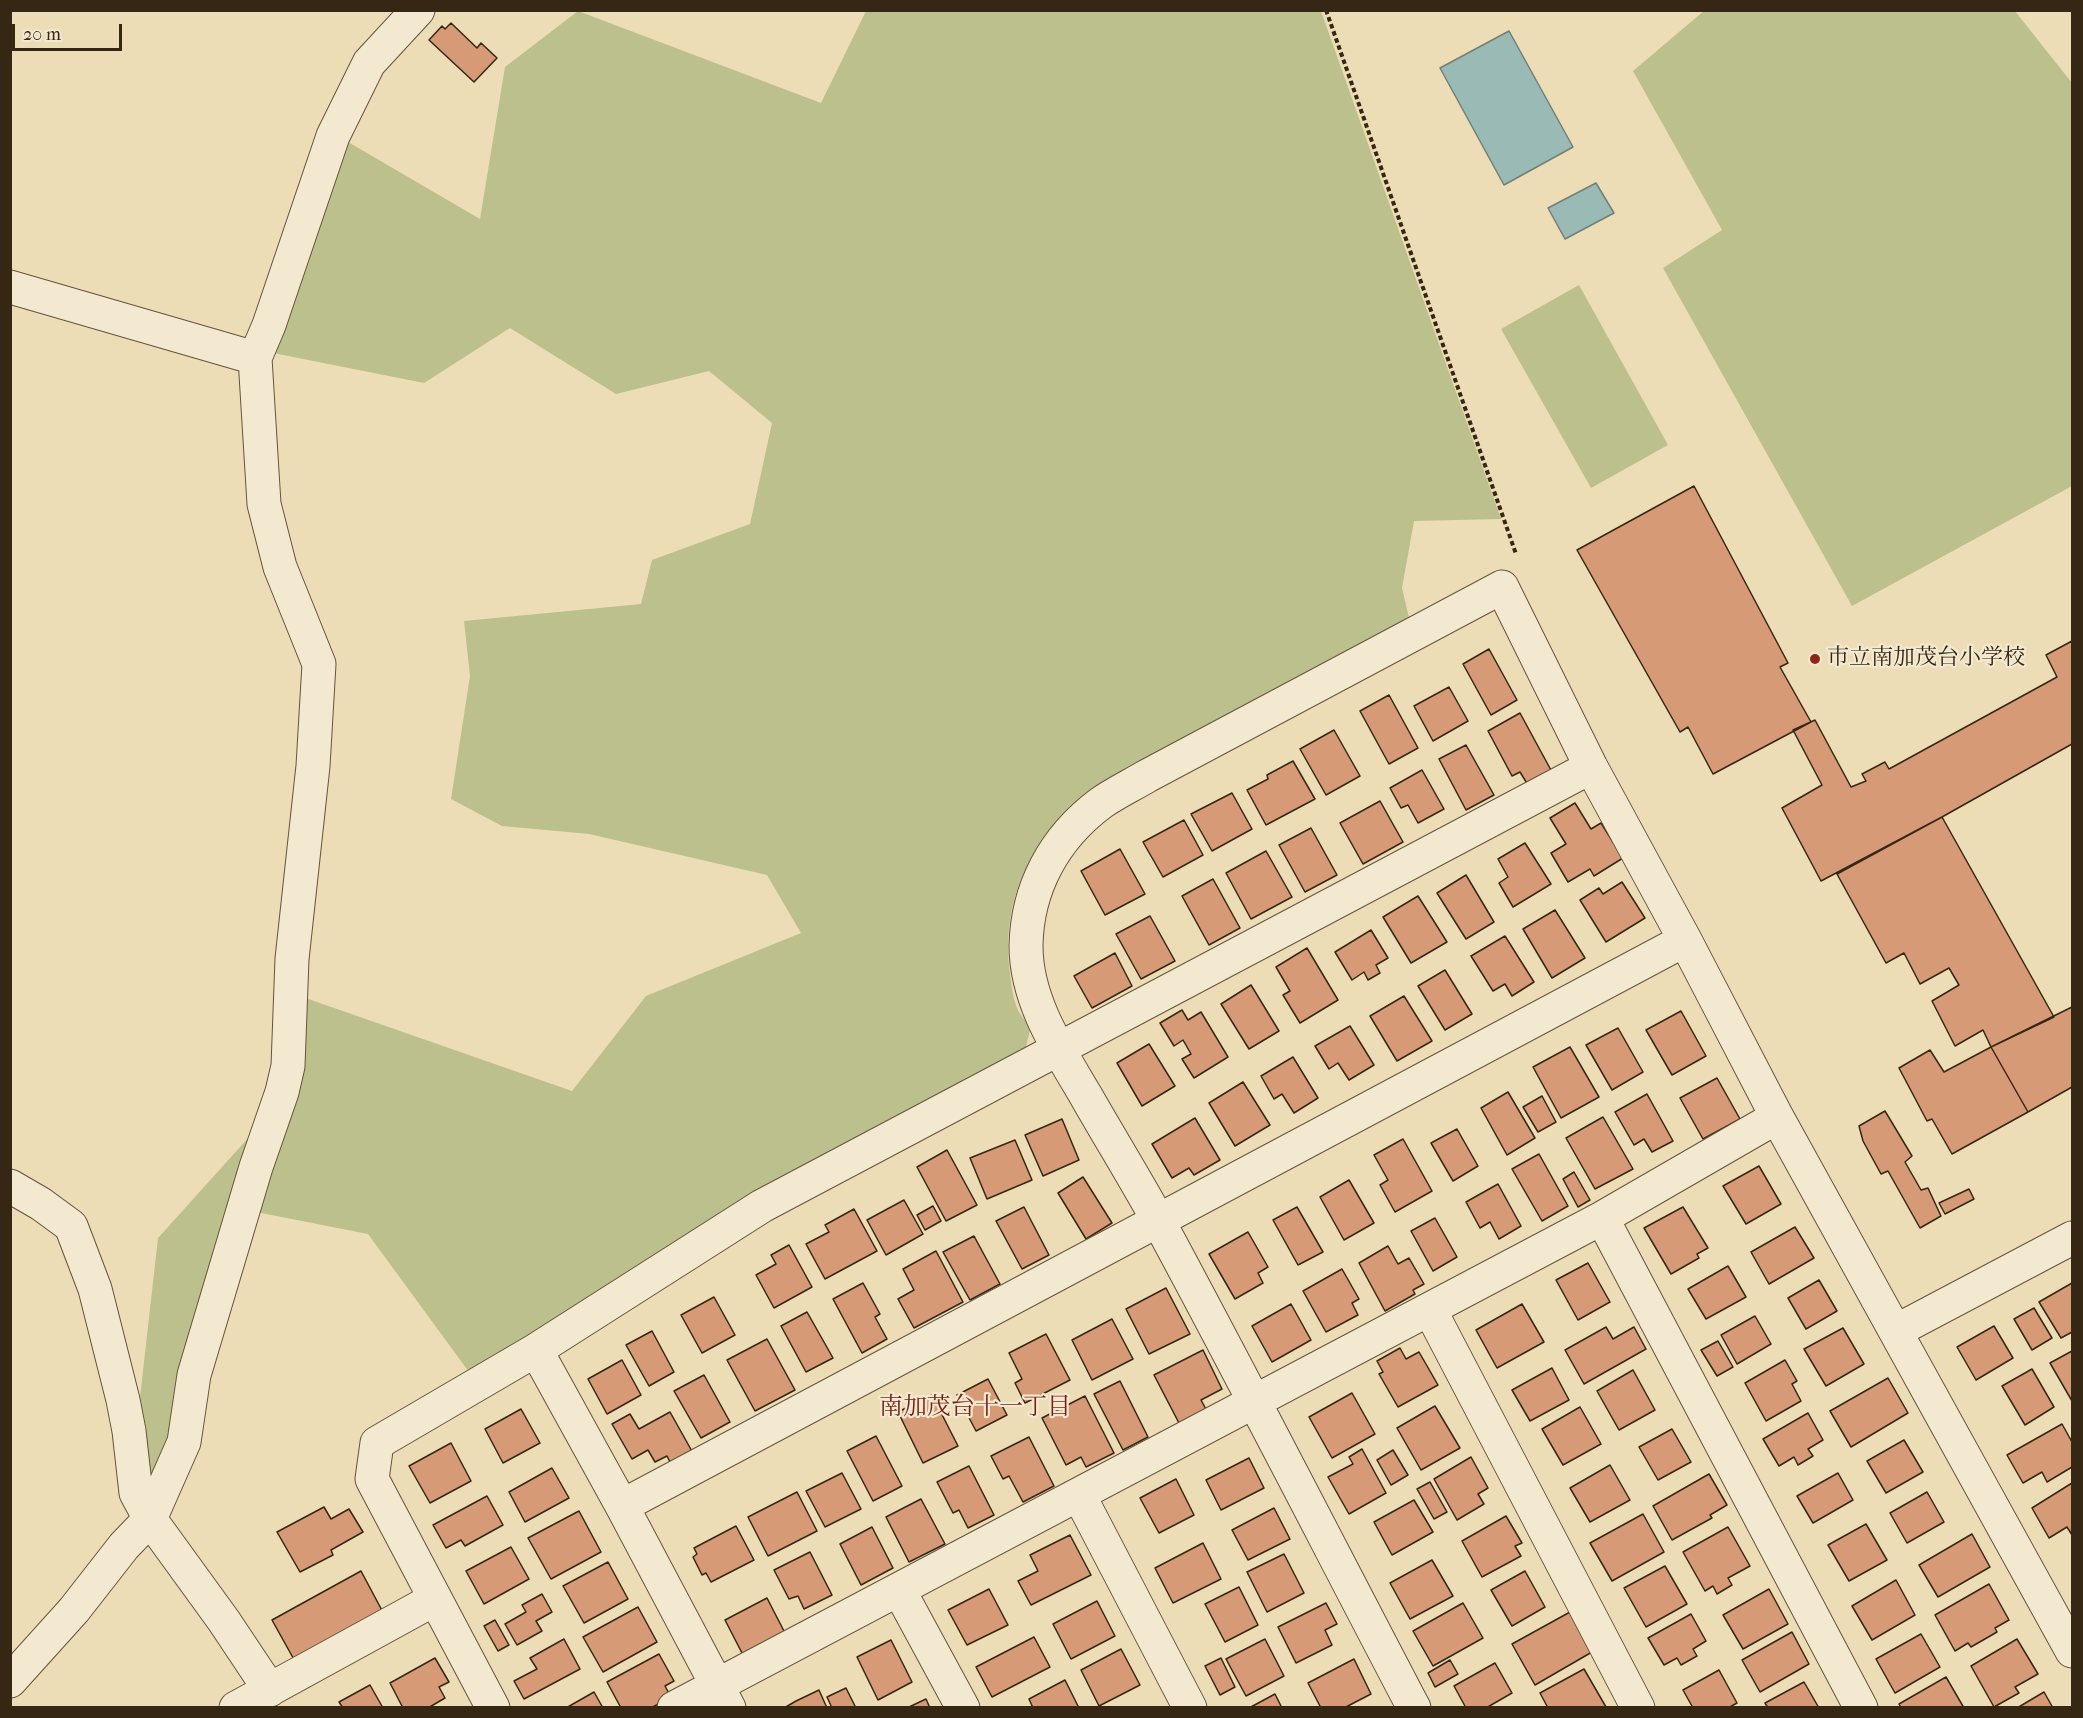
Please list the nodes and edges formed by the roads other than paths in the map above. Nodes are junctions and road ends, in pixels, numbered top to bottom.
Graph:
1 (418, 10) edge
2 (10, 287) edge
3 (255, 358) junction
4 (1591, 767) junction
5 (1686, 940) junction
6 (1059, 1049) junction
7 (1777, 1117) junction
8 (10, 1186) edge
9 (1602, 1218) junction
10 (1158, 1220) junction
11 (2073, 1238) edge
12 (1430, 1310) junction
13 (1896, 1331) junction
14 (536, 1350) junction
15 (1255, 1402) junction
16 (1079, 1495) junction
17 (622, 1506) junction
18 (150, 1520) junction
19 (899, 1590) junction
20 (435, 1599) junction
21 (2073, 1651) edge
22 (10, 1681) edge
23 (270, 1690) junction
24 (723, 1696) edge
25 (236, 1707) edge
26 (493, 1707) edge
27 (674, 1707) edge
28 (963, 1707) edge
29 (1190, 1707) edge
30 (1414, 1707) edge
31 (1638, 1707) edge
32 (1861, 1707) edge

1 - 3 street
2 - 3 street
3 - 18 street
4 - 5 street
4 - 6 street
4 - 6 street
5 - 7 street
5 - 10 street
6 - 10 street
6 - 14 street
7 - 9 street
7 - 13 street
8 - 18 street
9 - 12 street
9 - 32 street
10 - 15 street
10 - 17 street
11 - 13 street
12 - 15 street
12 - 31 street
13 - 21 street
14 - 17 street
14 - 20 street
15 - 16 street
15 - 30 street
16 - 19 street
16 - 29 street
17 - 24 street
18 - 22 street
18 - 23 street
19 - 24 street
19 - 28 street
20 - 23 street
20 - 26 street
23 - 25 street
24 - 27 street

